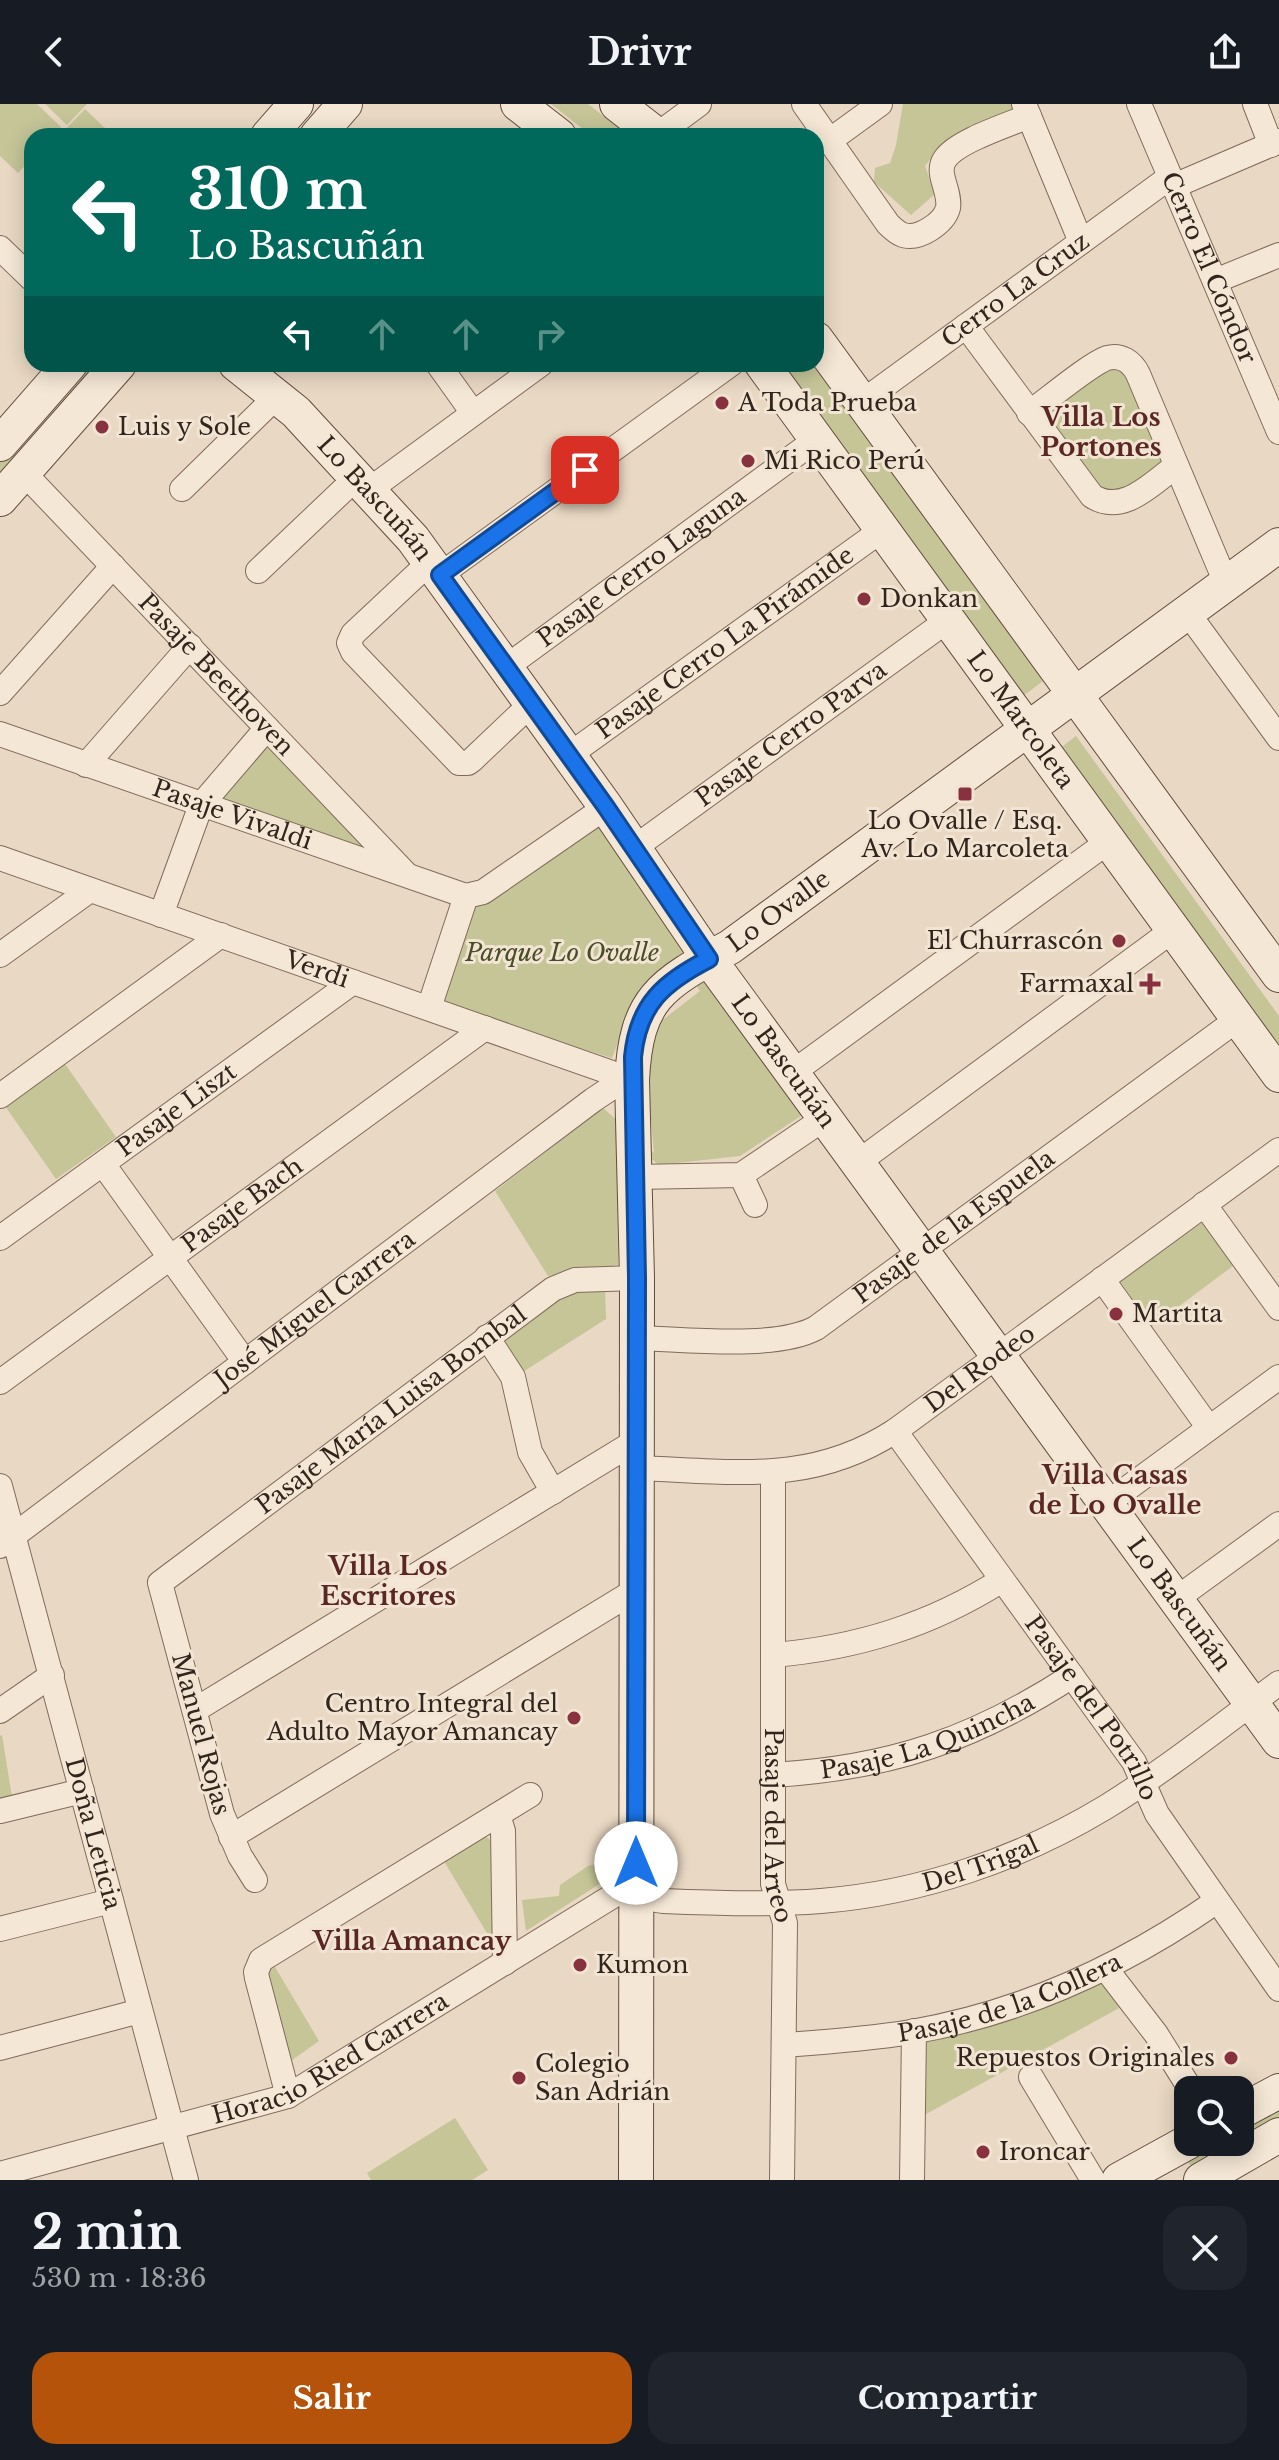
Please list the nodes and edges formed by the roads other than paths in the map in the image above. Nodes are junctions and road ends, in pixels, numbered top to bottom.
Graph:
1 (296, 104) edge
2 (345, 104) edge
3 (518, 104) edge
4 (617, 104) edge
5 (699, 104) edge
6 (804, 104) edge
7 (880, 104) edge
8 (1139, 104) edge
9 (1255, 104) edge
10 (1026, 110) edge
11 (275, 128) edge
12 (327, 128) edge
13 (549, 128) edge
14 (647, 128) edge
15 (668, 128) edge
16 (820, 128) edge
17 (824, 134) edge
18 (829, 141) junction
19 (1275, 143) edge
20 (1172, 181) junction
21 (1081, 242) junction
22 (0, 248) edge
23 (1279, 255) edge
24 (24, 271) edge
25 (1215, 281) junction
26 (966, 326) junction
27 (824, 350) edge
28 (63, 372) edge
29 (112, 372) edge
30 (246, 372) edge
31 (444, 372) edge
32 (530, 372) edge
33 (719, 372) edge
34 (768, 372) edge
35 (277, 396) junction
36 (862, 402) junction
37 (473, 413) junction
38 (1029, 413) junction
39 (1279, 432) edge
40 (817, 439) junction
41 (0, 444) edge
42 (1176, 466) junction
43 (23, 472) junction
44 (363, 483) junction
45 (182, 489) dead end
46 (0, 499) edge
47 (882, 530) junction
48 (1279, 545) edge
49 (113, 566) junction
50 (435, 568) junction
51 (258, 571) dead end
52 (1226, 583) junction
53 (1187, 612) junction
54 (948, 620) junction
55 (190, 646) junction
56 (506, 667) junction
57 (0, 693) edge
58 (1075, 694) junction
59 (532, 703) junction
60 (267, 728) junction
61 (1028, 730) junction
62 (0, 734) edge
63 (1279, 738) edge
64 (569, 755) junction
65 (86, 765) junction
66 (201, 805) junction
67 (606, 807) junction
68 (1109, 841) junction
69 (634, 848) junction
70 (0, 858) edge
71 (410, 878) junction
72 (90, 890) junction
73 (466, 896) junction
74 (161, 915) junction
75 (1173, 930) junction
76 (221, 935) junction
77 (0, 955) edge
78 (709, 959) junction
79 (1279, 975) edge
80 (353, 982) junction
81 (429, 1008) junction
82 (1238, 1019) junction
83 (485, 1028) junction
84 (792, 1073) junction
85 (1279, 1075) edge
86 (632, 1080) junction
87 (0, 1096) edge
88 (825, 1118) junction
89 (1279, 1150) edge
90 (857, 1163) junction
91 (103, 1164) junction
92 (741, 1175) junction
93 (635, 1177) junction
94 (1204, 1204) junction
95 (755, 1205) dead end
96 (0, 1238) edge
97 (922, 1251) junction
98 (170, 1258) junction
99 (637, 1278) junction
100 (1102, 1279) junction
101 (1279, 1308) edge
102 (487, 1337) junction
103 (637, 1338) junction
104 (998, 1356) junction
105 (245, 1362) junction
106 (1279, 1377) edge
107 (0, 1382) edge
108 (1209, 1428) junction
109 (895, 1431) junction
110 (636, 1454) junction
111 (773, 1472) junction
112 (0, 1486) edge
113 (553, 1492) junction
114 (1106, 1504) junction
115 (1279, 1524) edge
116 (7, 1541) edge
117 (1002, 1580) junction
118 (160, 1583) joint
119 (636, 1590) junction
120 (1176, 1599) junction
121 (773, 1655) junction
122 (52, 1675) junction
123 (1072, 1676) junction
124 (1279, 1683) edge
125 (1252, 1703) junction
126 (195, 1710) junction
127 (0, 1711) edge
128 (1279, 1741) edge
129 (773, 1775) junction
130 (1143, 1783) junction
131 (82, 1791) junction
132 (530, 1795) dead end
133 (0, 1811) edge
134 (498, 1815) junction
135 (231, 1837) junction
136 (255, 1880) dead end
137 (636, 1893) junction
138 (111, 1901) junction
139 (1217, 1901) junction
140 (779, 1903) junction
141 (0, 1929) edge
142 (505, 1963) junction
143 (1106, 1969) junction
144 (1279, 1989) edge
145 (140, 2011) junction
146 (914, 2031) junction
147 (784, 2045) junction
148 (0, 2048) edge
149 (1182, 2076) edge
150 (1031, 2077) dead end
151 (1279, 2091) edge
152 (288, 2096) junction
153 (1254, 2104) edge
154 (172, 2128) junction
155 (1279, 2135) edge
156 (1174, 2150) edge
157 (0, 2174) edge
158 (186, 2180) edge
159 (636, 2180) edge
160 (782, 2180) edge
161 (912, 2180) edge
162 (1093, 2180) edge
163 (1119, 2180) edge
164 (1201, 2180) edge

1 - 11 street
2 - 12 street
3 - 13 street
4 - 14 street
5 - 15 street
6 - 16 street
7 - 18 street
8 - 20 street, Cerro El Cóndor
9 - 19 street
10 - 18 street
10 - 21 street
17 - 18 street
19 - 20 street, Cerro La Cruz
20 - 21 street, Cerro La Cruz
20 - 25 street, Cerro El Cóndor
21 - 26 street, Cerro La Cruz
22 - 24 street
23 - 25 street
25 - 39 street, Cerro El Cóndor
26 - 36 street, Cerro La Cruz
26 - 38 street
27 - 36 street
28 - 41 street
29 - 43 street
30 - 35 street, Lo Bascuñán
31 - 37 street
32 - 37 street
33 - 50 street
34 - 40 street, Lo Marcoleta
35 - 44 street, Lo Bascuñán
35 - 45 street
36 - 58 street
37 - 44 street
38 - 42 street
38 - 42 street
40 - 47 street, Lo Marcoleta
40 - 56 street, Pasaje Cerro Laguna
42 - 52 street
43 - 46 street
43 - 49 street, Pasaje Beethoven
44 - 50 street, Lo Bascuñán
44 - 51 street
47 - 54 street, Lo Marcoleta
47 - 64 street, Pasaje Cerro La Pirámide
48 - 52 street, Lo Ovalle
49 - 55 street, Pasaje Beethoven
49 - 57 street
50 - 56 street, Lo Bascuñán
50 - 59 street
52 - 53 street, Lo Ovalle
53 - 58 street, Lo Ovalle
53 - 63 street
54 - 61 street, Lo Marcoleta
54 - 69 street, Pasaje Cerro Parva
55 - 60 street, Pasaje Beethoven
55 - 65 street
56 - 59 street, Lo Bascuñán
58 - 61 street, Lo Ovalle
58 - 79 street
59 - 64 street, Lo Bascuñán
60 - 66 street
60 - 71 street, Pasaje Beethoven
61 - 68 street, Lo Marcoleta
61 - 78 street, Lo Ovalle
62 - 65 street, Pasaje Vivaldi
64 - 67 street, Lo Bascuñán
65 - 66 street, Pasaje Vivaldi
66 - 71 street, Pasaje Vivaldi
66 - 74 street
67 - 69 street, Lo Bascuñán
67 - 73 street
68 - 75 street, Lo Marcoleta
68 - 84 street
69 - 78 street, Lo Bascuñán
70 - 72 street, Verdi
71 - 73 street, Pasaje Vivaldi
72 - 74 street, Verdi
72 - 77 street
73 - 81 street
74 - 76 street, Verdi
75 - 82 street, Lo Marcoleta
75 - 90 street
76 - 80 street, Verdi
76 - 87 street
78 - 84 street, Lo Bascuñán
78 - 86 street, Lo Ovalle
80 - 81 street, Verdi
80 - 91 street, Pasaje Liszt
81 - 83 street, Verdi
82 - 85 street, Lo Marcoleta
82 - 97 street, Pasaje de la Espuela
83 - 86 street, Verdi
83 - 98 street, Pasaje Bach
84 - 88 street, Lo Bascuñán
86 - 93 street, Lo Ovalle
86 - 105 street, José Miguel Carrera
88 - 90 street, Lo Bascuñán
88 - 92 street
89 - 94 street, Del Rodeo
90 - 97 street, Lo Bascuñán
91 - 96 street, Pasaje Liszt
91 - 98 street
92 - 93 street
92 - 95 street
93 - 99 street, Lo Ovalle
94 - 100 street, Del Rodeo
94 - 101 street
97 - 103 street, Pasaje de la Espuela
97 - 104 street, Lo Bascuñán
98 - 105 street
98 - 107 street, Pasaje Bach
99 - 102 street, Pasaje María Luisa Bombal
99 - 103 street, Lo Ovalle
100 - 104 street, Del Rodeo
100 - 108 street
102 - 113 street
102 - 118 street, Pasaje María Luisa Bombal
103 - 110 street, Lo Ovalle
104 - 109 street, Del Rodeo
104 - 114 street, Lo Bascuñán
105 - 116 street, José Miguel Carrera
106 - 108 street
108 - 114 street
109 - 111 street, Del Rodeo
109 - 117 street, Pasaje del Potrillo
110 - 111 street, Del Rodeo
110 - 113 street
110 - 119 street, Lo Ovalle
111 - 121 street, Pasaje del Arreo
112 - 116 street, Doña Leticia
113 - 126 street
114 - 120 street, Lo Bascuñán
115 - 120 street
116 - 122 street, Doña Leticia
117 - 121 street
117 - 123 street, Pasaje del Potrillo
118 - 126 street, Manuel Rojas
119 - 135 street
119 - 137 street, Lo Ovalle
120 - 125 street, Lo Bascuñán
121 - 129 street, Pasaje del Arreo
122 - 127 street
122 - 131 street, Doña Leticia
123 - 129 street, Pasaje La Quincha
123 - 130 street, Pasaje del Potrillo
124 - 125 street, Del Trigal
125 - 128 street, Lo Bascuñán
125 - 130 street, Del Trigal
126 - 135 street, Manuel Rojas
129 - 140 street, Pasaje del Arreo
130 - 139 street, Pasaje del Potrillo
130 - 140 street, Del Trigal
131 - 133 street
131 - 138 street, Doña Leticia
132 - 134 street
134 - 142 street
134 - 152 street
135 - 136 street, Manuel Rojas
137 - 140 street, Del Trigal
137 - 142 street, Horacio Ried Carrera
137 - 159 street, Lo Ovalle
138 - 141 street
138 - 145 street, Doña Leticia
139 - 143 street, Pasaje de la Collera
139 - 144 street, Pasaje del Potrillo
140 - 147 street, Pasaje del Arreo
142 - 152 street, Horacio Ried Carrera
143 - 146 street, Pasaje de la Collera
143 - 149 street
145 - 148 street
145 - 154 street, Doña Leticia
146 - 147 street, Pasaje de la Collera
146 - 161 street
147 - 160 street, Pasaje del Arreo
150 - 162 street
151 - 153 street
152 - 154 street, Horacio Ried Carrera
154 - 157 street, Horacio Ried Carrera
154 - 158 street, Doña Leticia
155 - 164 street
156 - 163 street

